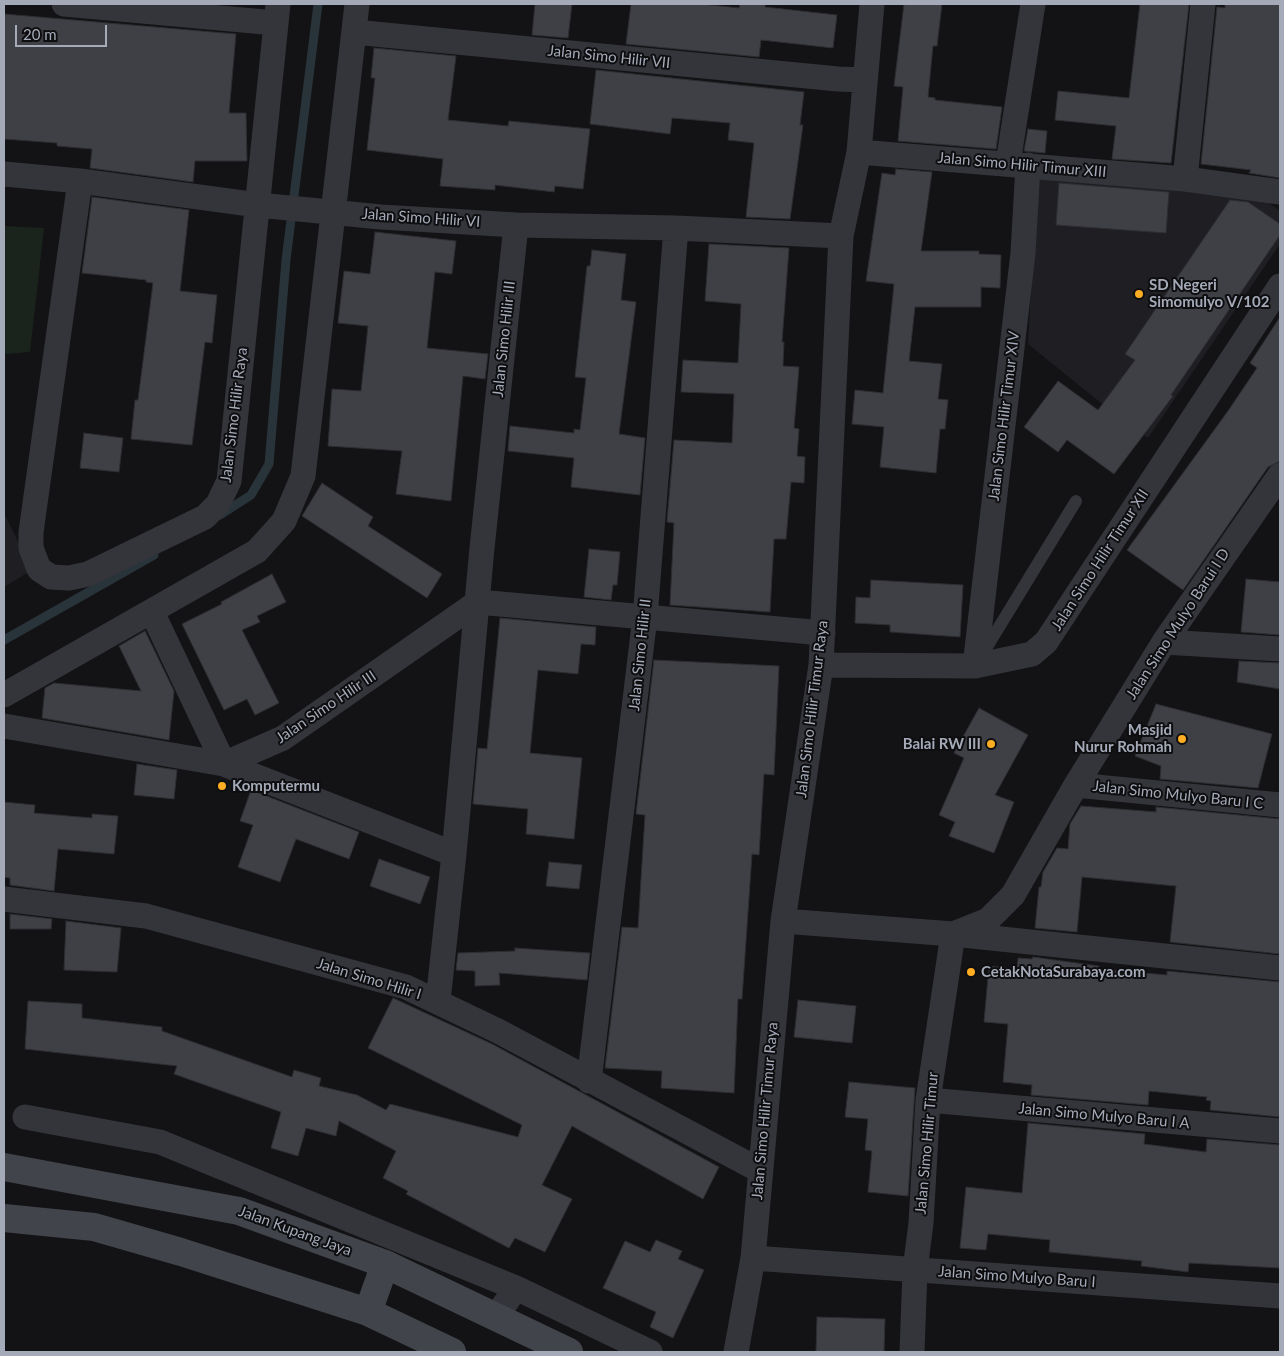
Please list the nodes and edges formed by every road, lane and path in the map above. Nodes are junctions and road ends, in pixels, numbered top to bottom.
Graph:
1 (64, 4) edge
2 (357, 4) edge
3 (872, 4) edge
4 (1033, 4) edge
5 (1203, 4) edge
6 (277, 13) edge
7 (354, 32) junction
8 (864, 80) junction
9 (859, 152) junction
10 (1018, 164) junction
11 (4, 174) edge
12 (1184, 179) junction
13 (80, 181) junction
14 (1280, 192) edge
15 (268, 205) junction
16 (324, 211) junction
17 (516, 225) junction
18 (676, 228) junction
19 (841, 236) junction
20 (1280, 286) edge
21 (1280, 475) edge
22 (1076, 501) dead end
23 (1269, 504) edge
24 (478, 602) junction
25 (152, 612) junction
26 (645, 617) junction
27 (823, 633) junction
28 (1164, 642) junction
29 (1280, 649) edge
30 (821, 665) junction
31 (975, 666) junction
32 (4, 695) edge
33 (4, 726) edge
34 (224, 764) junction
35 (1076, 785) junction
36 (1280, 805) edge
37 (454, 854) junction
38 (4, 898) edge
39 (782, 921) junction
40 (953, 934) junction
41 (1280, 968) edge
42 (438, 1001) junction
43 (589, 1081) junction
44 (928, 1100) junction
45 (25, 1117) dead end
46 (1280, 1131) edge
47 (4, 1166) edge
48 (760, 1170) junction
49 (4, 1218) edge
50 (753, 1258) junction
51 (385, 1264) junction
52 (915, 1270) junction
53 (516, 1288) junction
54 (1280, 1296) edge
55 (368, 1312) junction
56 (495, 1318) junction
57 (452, 1352) edge
58 (569, 1352) edge
59 (650, 1352) edge
60 (736, 1352) edge
61 (912, 1352) edge

1 - 6 street
2 - 7 street
3 - 8 street, Jalan Simo Hilir Timur Raya
4 - 10 street, Jalan Simo Hilir Timur XIV
5 - 12 street
6 - 15 street, Jalan Simo Hilir Raya
7 - 8 street, Jalan Simo Hilir VII
7 - 16 street
8 - 9 street, Jalan Simo Hilir Timur Raya
9 - 10 street, Jalan Simo Hilir Timur XIII
9 - 19 street, Jalan Simo Hilir Timur Raya
10 - 12 street, Jalan Simo Hilir Timur XIII
10 - 31 street, Jalan Simo Hilir Timur XIV
11 - 13 street, Jalan Simo Hilir VI
12 - 14 street, Jalan Simo Hilir Timur XIII
13 - 15 street, Jalan Simo Hilir VI
13 - 15 street, Jalan Simo Hilir Raya
15 - 16 street, Jalan Simo Hilir VI
16 - 17 street, Jalan Simo Hilir VI
16 - 25 street
17 - 18 street, Jalan Simo Hilir VI
17 - 24 street, Jalan Simo Hilir III
18 - 19 street, Jalan Simo Hilir VI
18 - 26 street, Jalan Simo Hilir II
19 - 27 street, Jalan Simo Hilir Timur Raya
20 - 31 street, Jalan Simo Hilir Timur XII
21 - 23 street, Jalan Simo Mulyo Barui I D
22 - 31 lane
23 - 28 street, Jalan Simo Mulyo Barui I D
24 - 26 street
24 - 34 street, Jalan Simo Hilir III
24 - 37 street, Jalan Simo Hilir III
25 - 32 street
25 - 34 street
26 - 27 street
26 - 43 street, Jalan Simo Hilir II
27 - 30 street, Jalan Simo Hilir Timur Raya
28 - 29 street
28 - 35 street, Jalan Simo Mulyo Barui I D
30 - 31 street, Jalan Simo Hilir Timur XII
30 - 39 street, Jalan Simo Hilir Timur Raya
33 - 34 street
34 - 37 street
35 - 36 street, Jalan Simo Mulyo Baru I C
35 - 40 street, Jalan Simo Mulyo Barui I D
37 - 42 street, Jalan Simo Hilir III
38 - 42 street, Jalan Simo Hilir I
39 - 40 street
39 - 48 street, Jalan Simo Hilir Timur Raya
40 - 41 street
40 - 44 street, Jalan Simo Hilir Timur
42 - 43 street, Jalan Simo Hilir I
43 - 48 street, Jalan Simo Hilir I
44 - 46 street, Jalan Simo Mulyo Baru I A
44 - 52 street, Jalan Simo Hilir Timur
45 - 53 street
47 - 51 main road, Jalan Kupang Jaya
48 - 50 street, Jalan Simo Hilir Timur Raya
49 - 55 main road
50 - 52 street, Jalan Simo Mulyo Baru I
50 - 60 street, Jalan Simo Hilir Timur Raya
51 - 55 main road
51 - 56 main road, Jalan Kupang Jaya
52 - 54 street, Jalan Simo Mulyo Baru I
52 - 61 street, Jalan Simo Hilir Timur
53 - 56 street
53 - 59 street
55 - 57 main road
56 - 58 main road, Jalan Kupang Jaya

